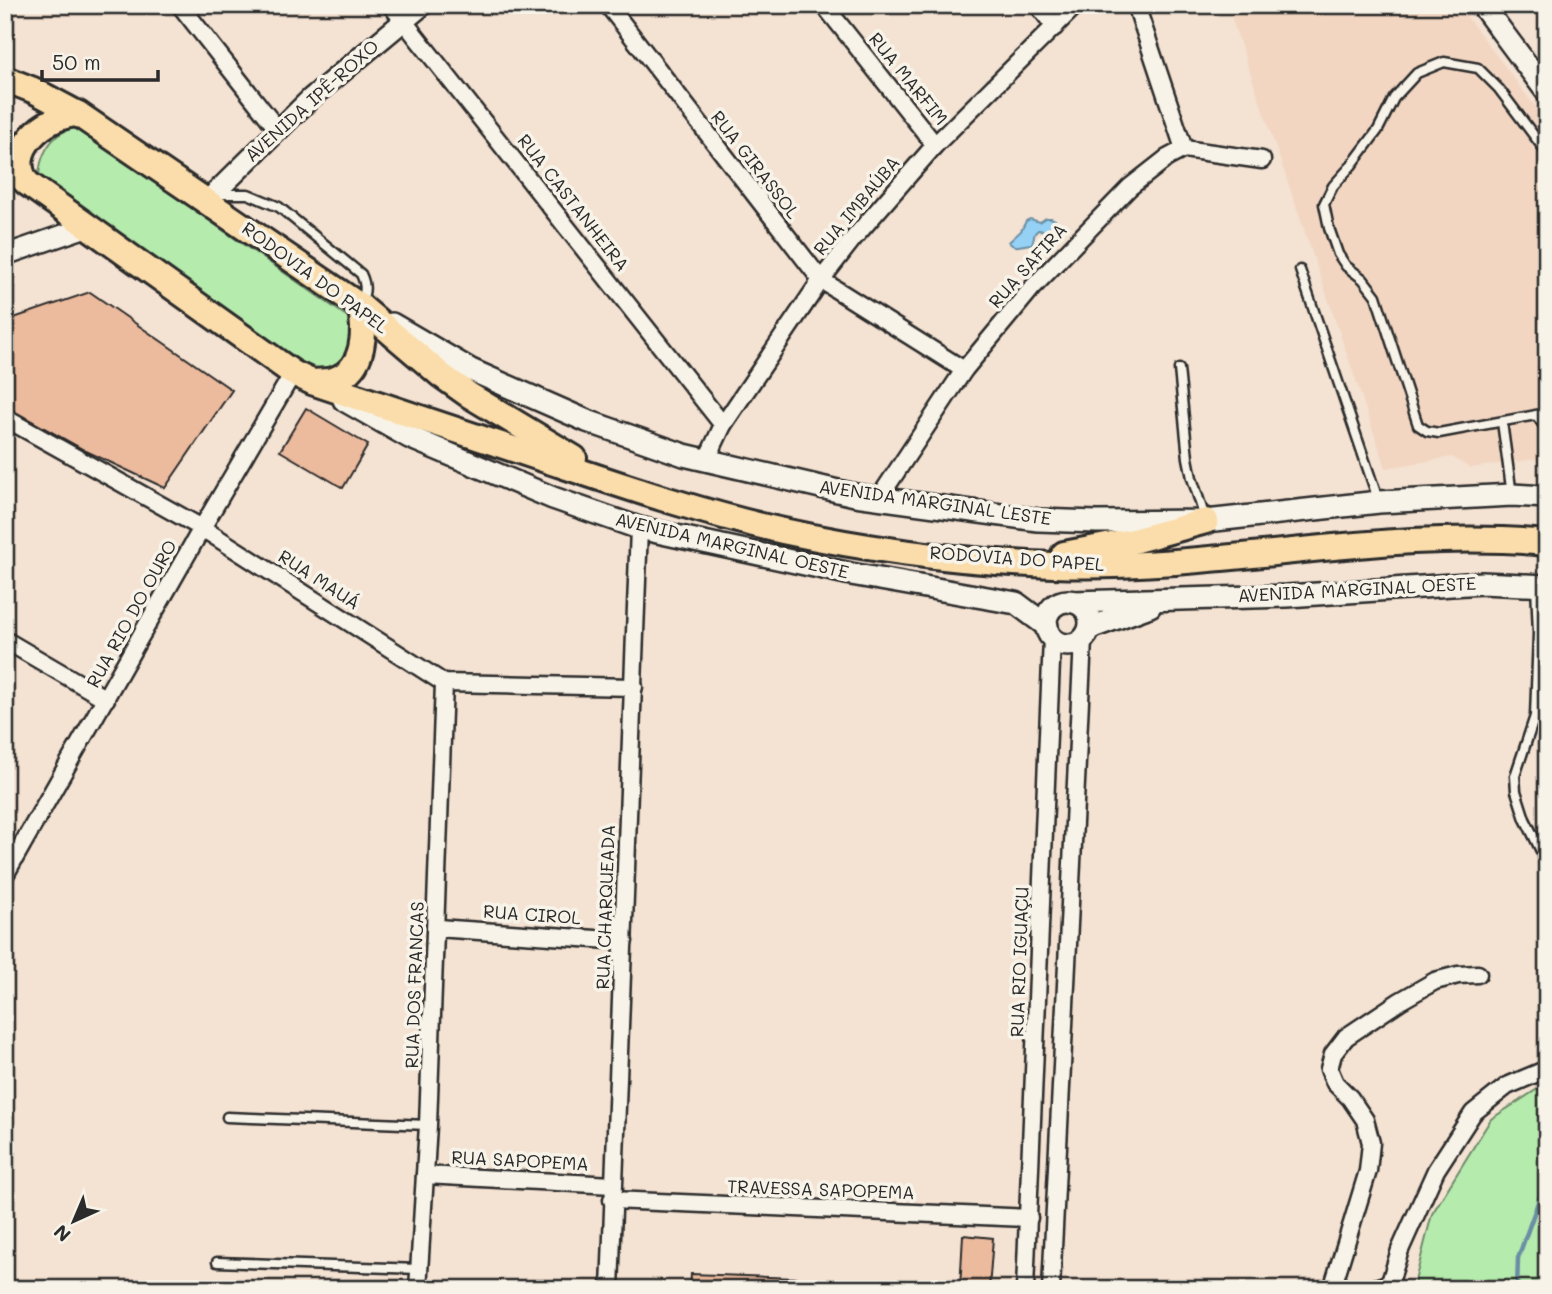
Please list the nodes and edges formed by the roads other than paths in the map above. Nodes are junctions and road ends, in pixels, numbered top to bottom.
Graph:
1 (180, 5) edge
2 (422, 5) edge
3 (608, 5) edge
4 (824, 5) edge
5 (1038, 5) edge
6 (1076, 5) edge
7 (1136, 5) edge
8 (1482, 5) edge
9 (398, 13) edge
10 (1055, 27) junction
11 (5, 68) edge
12 (5, 79) edge
13 (1547, 92) edge
14 (78, 114) junction
15 (278, 130) junction
16 (935, 145) junction
17 (1184, 149) junction
18 (1547, 153) edge
19 (1262, 160) dead end
20 (5, 162) edge
21 (5, 169) edge
22 (27, 183) junction
23 (210, 197) junction
24 (89, 226) junction
25 (5, 255) edge
26 (1300, 270) dead end
27 (821, 280) junction
28 (360, 306) junction
29 (1179, 369) dead end
30 (964, 370) junction
31 (303, 378) junction
32 (1547, 413) edge
33 (1536, 415) junction
34 (5, 418) edge
35 (1502, 422) junction
36 (723, 425) junction
37 (1547, 430) edge
38 (706, 461) junction
39 (620, 485) junction
40 (1512, 495) junction
41 (1547, 497) edge
42 (879, 498) junction
43 (1379, 502) junction
44 (1206, 521) junction
45 (202, 528) junction
46 (639, 528) junction
47 (1547, 543) edge
48 (1018, 563) junction
49 (1542, 586) edge
50 (1168, 599) junction
51 (1073, 602) junction
52 (1050, 632) junction
53 (1086, 634) junction
54 (5, 640) edge
55 (444, 683) junction
56 (634, 687) junction
57 (106, 699) junction
58 (1547, 855) edge
59 (10, 857) edge
60 (5, 876) edge
61 (437, 928) junction
62 (624, 941) junction
63 (1478, 974) dead end
64 (1547, 1069) edge
65 (228, 1117) dead end
66 (428, 1125) junction
67 (425, 1175) junction
68 (612, 1193) junction
69 (1029, 1218) junction
70 (217, 1262) dead end
71 (419, 1269) junction
72 (1389, 1286) edge
73 (418, 1289) edge
74 (610, 1289) edge
75 (1025, 1289) edge
76 (1051, 1289) edge
77 (1332, 1289) edge
78 (1373, 1289) edge

1 - 15 street
2 - 9 street, AVENIDA IPÊ-ROXO
3 - 27 street, RUA GIRASSOL
4 - 16 street, RUA MARFIM
5 - 10 street
6 - 10 street, RUA IMBAÚBA
7 - 17 street
8 - 13 main road
9 - 15 street, AVENIDA IPÊ-ROXO
9 - 36 street, RUA CASTANHEIRA
10 - 16 street, RUA IMBAÚBA
11 - 14 street
12 - 14 main road, RODOVIA DO PAPEL
14 - 22 main road
14 - 23 main road, RODOVIA DO PAPEL
15 - 23 street, AVENIDA IPÊ-ROXO
16 - 27 street, RUA IMBAÚBA
17 - 19 street
17 - 30 street, RUA SAFIRA
18 - 35 lane
20 - 22 main road, RODOVIA DO PAPEL
21 - 22 main road
22 - 24 main road, RODOVIA DO PAPEL
23 - 28 main road, RODOVIA DO PAPEL
23 - 28 lane
24 - 25 street
24 - 31 main road, RODOVIA DO PAPEL
26 - 43 lane
27 - 30 street, RUA GIRASSOL
27 - 36 street, RUA IMBAÚBA
28 - 31 main road
28 - 38 main road, AVENIDA MARGINAL LESTE
28 - 39 main road, RODOVIA DO PAPEL
29 - 44 lane
30 - 42 street, RUA SAFIRA
31 - 39 main road, RODOVIA DO PAPEL
31 - 45 street, RUA RIO DO OURO
31 - 46 main road, AVENIDA MARGINAL OESTE
32 - 33 lane
33 - 35 lane
33 - 37 lane
34 - 45 street, RUA MAUÁ
35 - 40 lane
36 - 38 street, RUA IMBAÚBA
38 - 42 main road, AVENIDA MARGINAL LESTE
39 - 48 main road, RODOVIA DO PAPEL
40 - 41 main road, AVENIDA MARGINAL LESTE
40 - 43 main road, AVENIDA MARGINAL LESTE
42 - 44 main road, AVENIDA MARGINAL LESTE
43 - 44 main road, AVENIDA MARGINAL LESTE
44 - 48 main road
45 - 55 street, RUA MAUÁ
45 - 57 street, RUA RIO DO OURO
46 - 52 main road, AVENIDA MARGINAL OESTE
46 - 56 street, RUA CHARQUEADA
47 - 48 main road, RODOVIA DO PAPEL
49 - 50 main road, AVENIDA MARGINAL OESTE
49 - 58 lane
50 - 51 main road, AVENIDA MARGINAL OESTE
50 - 53 main road, AVENIDA MARGINAL OESTE
51 - 52 main road
51 - 53 main road
52 - 53 main road, AVENIDA MARGINAL OESTE
52 - 69 street, RUA RIO IGUAÇU
53 - 76 street
54 - 57 street
55 - 56 street
55 - 61 street, RUA DOS FRANCAS
56 - 62 street, RUA CHARQUEADA
57 - 59 street, RUA RIO DO OURO
59 - 60 street, RUA RIO DO OURO
61 - 62 street, RUA CIROL
61 - 66 street, RUA DOS FRANCAS
62 - 68 street, RUA CHARQUEADA
63 - 77 street
64 - 72 street
65 - 66 lane
66 - 67 street, RUA DOS FRANCAS
67 - 68 street, RUA SAPOPEMA
67 - 71 street, RUA DOS FRANCAS
68 - 69 street, TRAVESSA SAPOPEMA
68 - 74 street, RUA CHARQUEADA
69 - 75 street, RUA RIO IGUAÇU
70 - 71 lane
71 - 73 street, RUA DOS FRANCAS
72 - 78 street

